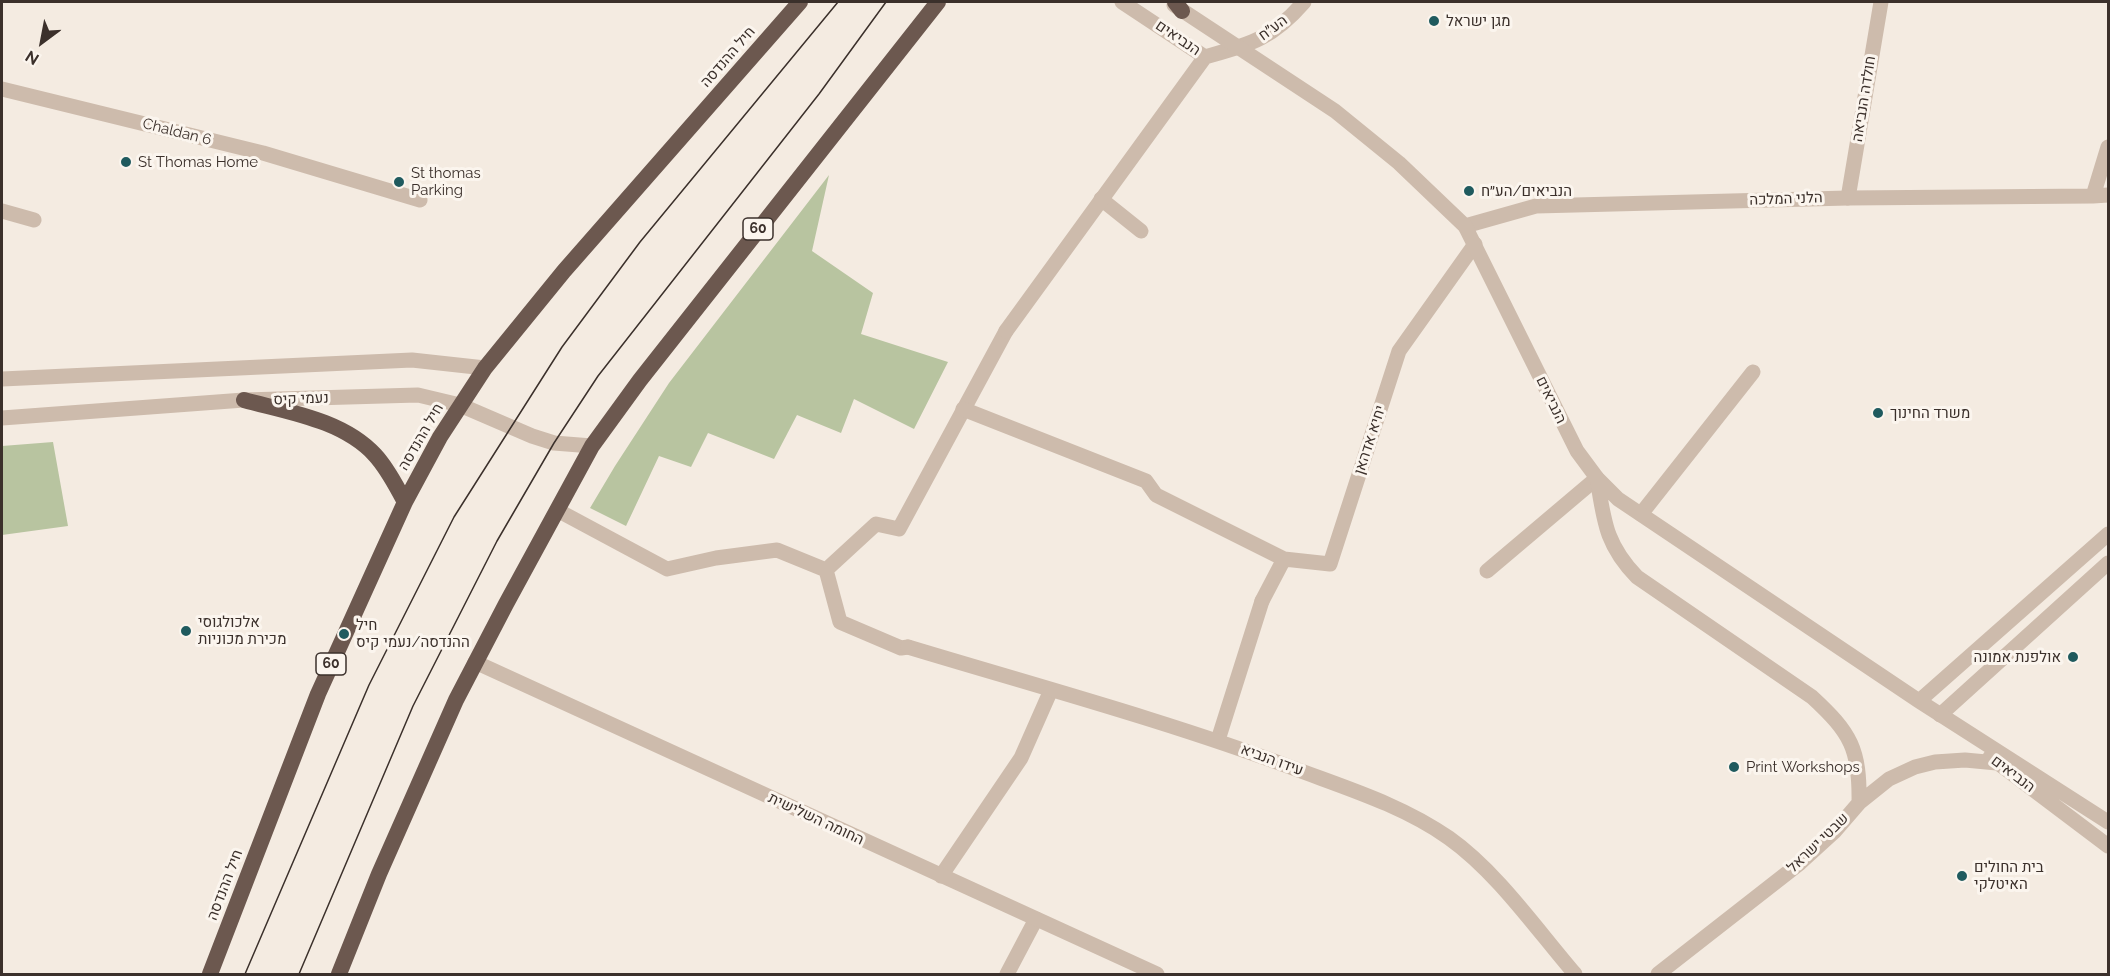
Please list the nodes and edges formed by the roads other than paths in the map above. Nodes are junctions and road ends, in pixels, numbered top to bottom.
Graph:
1 (800, 2) edge
2 (938, 2) edge
3 (950, 2) edge
4 (1122, 2) edge
5 (1304, 2) edge
6 (1881, 2) edge
7 (1175, 5) edge
8 (928, 16) junction
9 (1237, 48) junction
10 (1205, 57) junction
11 (2, 89) edge
12 (2109, 147) edge
13 (2109, 195) edge
14 (2093, 196) junction
15 (1848, 198) junction
16 (1101, 199) junction
17 (420, 200) dead end
18 (2, 211) edge
19 (34, 220) dead end
20 (1465, 226) junction
21 (1141, 231) dead end
22 (1475, 244) junction
23 (485, 368) junction
24 (1754, 372) dead end
25 (2, 379) edge
26 (244, 400) junction
27 (460, 405) junction
28 (963, 409) junction
29 (2, 418) edge
30 (592, 446) junction
31 (1597, 478) junction
32 (405, 502) junction
33 (557, 510) junction
34 (1641, 514) junction
35 (2109, 534) edge
36 (1284, 559) junction
37 (2109, 563) edge
38 (826, 570) junction
39 (1487, 571) dead end
40 (475, 662) junction
41 (1051, 690) junction
42 (1919, 701) junction
43 (1940, 715) junction
44 (1218, 740) junction
45 (1997, 763) junction
46 (1859, 803) junction
47 (2109, 822) edge
48 (2109, 846) edge
49 (941, 876) junction
50 (1036, 919) junction
51 (210, 975) edge
52 (339, 975) edge
53 (1007, 975) edge
54 (1157, 975) edge
55 (1575, 975) edge
56 (1658, 975) edge

1 - 23 highway, חיל ההנדסה / 60
2 - 8 highway, 60
3 - 8 street
4 - 10 street, הנביאים
5 - 9 street, הע״ח
6 - 15 street, חולדה הנביאה
7 - 9 street, הנביאים
8 - 30 highway, 60
9 - 10 street, הנביאים
9 - 20 street, הנביאים
10 - 16 street
11 - 17 street, Chaldan 6
12 - 14 street
13 - 14 street, הלני המלכה
14 - 15 street, הלני המלכה
15 - 20 street, הלני המלכה
16 - 21 street
16 - 28 street
18 - 19 street
20 - 22 street, הנביאים
22 - 31 street, הנביאים
22 - 36 street, יחיא אדהאן
23 - 25 street
23 - 27 highway, חיל ההנדסה / 60
24 - 34 street
26 - 27 street, נעמי קיס
26 - 29 street, נעמי קיס
26 - 32 highway
27 - 30 street, נעמי קיס
27 - 32 highway, חיל ההנדסה / 60
28 - 36 street
28 - 38 street
30 - 33 highway, 60
31 - 34 street, הנביאים
31 - 39 street
31 - 46 street
32 - 51 highway, חיל ההנדסה / 60
33 - 38 street
33 - 40 highway, 60
34 - 42 street, הנביאים
35 - 42 street
36 - 44 street
37 - 43 street
38 - 41 street, עידו הנביא
40 - 49 street, החומה השלישית
40 - 52 highway, 60
41 - 44 street, עידו הנביא
41 - 49 street
42 - 43 street, הנביאים
42 - 45 street, הנביאים
43 - 47 street, הנביאים
44 - 55 street, עידו הנביא
45 - 46 street, שבטי ישראל
45 - 48 street, הנביאים
46 - 56 street, שבטי ישראל
49 - 50 street, החומה השלישית
50 - 53 street
50 - 54 street, החומה השלישית

